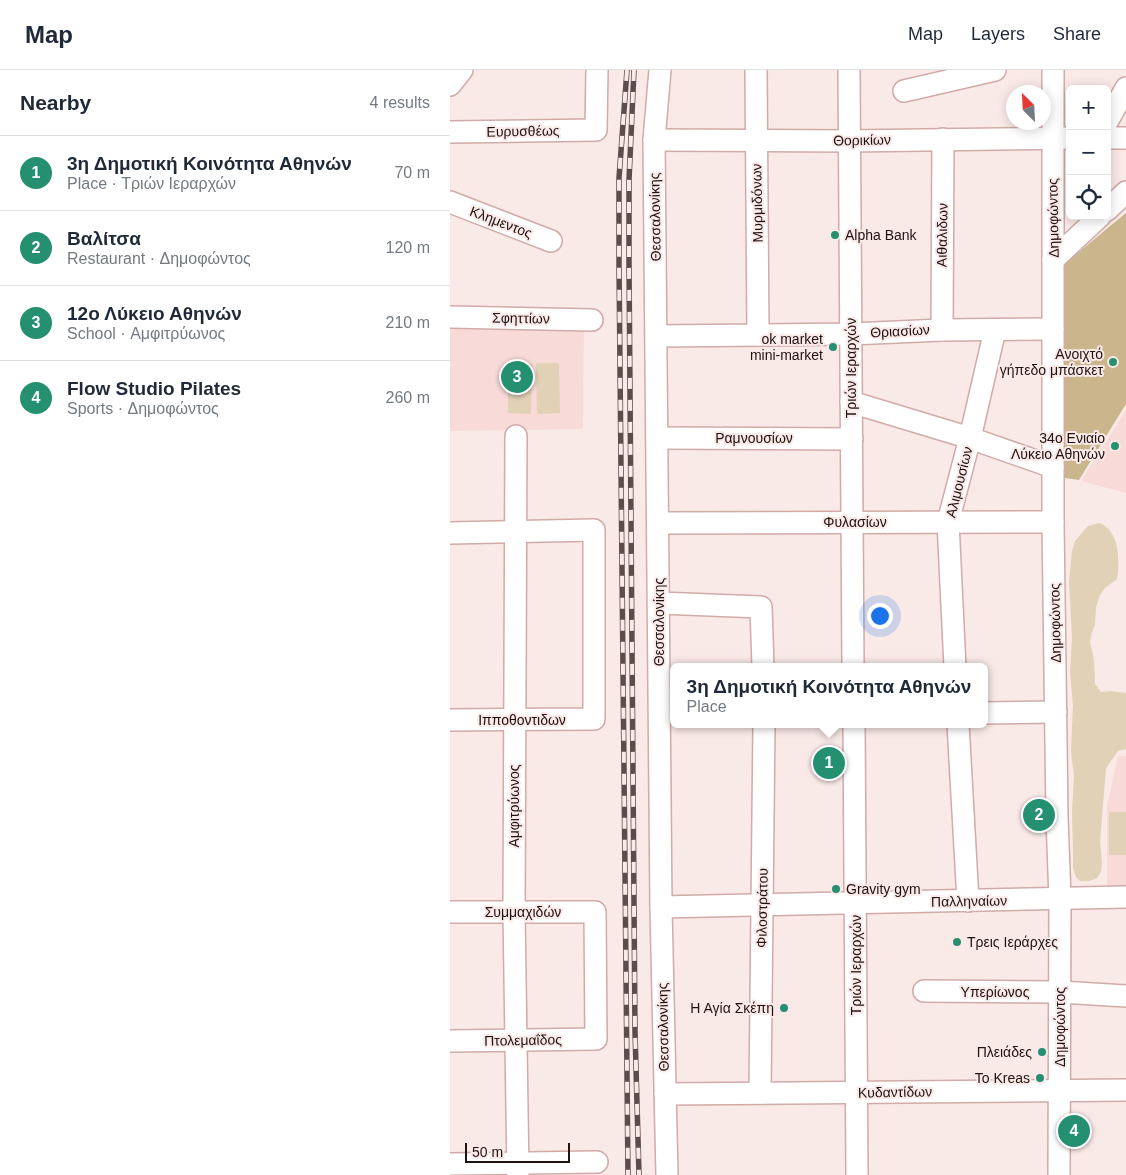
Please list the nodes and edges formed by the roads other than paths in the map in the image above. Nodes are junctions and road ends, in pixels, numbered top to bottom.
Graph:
1 (462, 70) edge
2 (598, 70) edge
3 (660, 70) edge
4 (756, 70) edge
5 (849, 70) edge
6 (994, 70) edge
7 (1053, 70) edge
8 (450, 85) edge
9 (1126, 88) edge
10 (904, 91) dead end
11 (1111, 115) edge
12 (450, 132) edge
13 (1061, 138) edge
14 (1111, 138) edge
15 (1126, 138) edge
16 (654, 140) junction
17 (756, 140) junction
18 (943, 140) junction
19 (849, 141) junction
20 (1126, 192) edge
21 (450, 202) edge
22 (1111, 206) edge
23 (1066, 209) edge
24 (1052, 218) junction
25 (1096, 220) edge
26 (551, 241) dead end
27 (1053, 260) junction
28 (450, 317) edge
29 (592, 320) dead end
30 (1053, 329) junction
31 (942, 330) junction
32 (995, 330) junction
33 (851, 334) junction
34 (758, 335) junction
35 (657, 336) junction
36 (851, 402) junction
37 (516, 436) dead end
38 (657, 438) junction
39 (970, 438) junction
40 (852, 439) junction
41 (1053, 467) junction
42 (852, 522) junction
43 (948, 522) junction
44 (1053, 522) junction
45 (658, 523) junction
46 (515, 531) junction
47 (450, 533) edge
48 (659, 603) junction
49 (763, 663) edge
50 (853, 663) edge
51 (955, 663) edge
52 (988, 712) edge
53 (1056, 712) junction
54 (667, 716) edge
55 (450, 720) edge
56 (514, 720) junction
57 (764, 728) edge
58 (854, 728) edge
59 (958, 728) edge
60 (1126, 897) edge
61 (1060, 899) junction
62 (968, 901) junction
63 (855, 903) junction
64 (762, 905) junction
65 (661, 907) junction
66 (450, 912) edge
67 (514, 912) junction
68 (924, 991) dead end
69 (1060, 992) junction
70 (1126, 996) edge
71 (596, 1039) joint
72 (516, 1040) junction
73 (450, 1041) edge
74 (1060, 1090) junction
75 (1126, 1090) edge
76 (857, 1092) junction
77 (760, 1093) junction
78 (665, 1094) junction
79 (597, 1162) dead end
80 (450, 1164) edge
81 (518, 1169) edge
82 (667, 1175) edge
83 (857, 1175) edge
84 (1059, 1175) edge

1 - 8 street
2 - 12 street, Ευρυσθέως
3 - 16 street, Θεσσαλονίκης
4 - 17 street, Μυρμιδόνων
5 - 19 street, Τριών Ιεραρχών
6 - 10 street
7 - 13 street, Δημοφώντος
9 - 11 street
13 - 18 street, Θορικίων
13 - 24 street, Δημοφώντος
14 - 15 street
16 - 17 street, Θορικίων
16 - 35 street, Θεσσαλονίκης
17 - 19 street, Θορικίων
17 - 34 street, Μυρμιδόνων
18 - 19 street, Θορικίων
18 - 31 street, Αιθαλιδων
19 - 33 street, Τριών Ιεραρχών
20 - 22 street
21 - 26 street, Κλημεντος
23 - 24 street
24 - 27 street, Δημοφώντος
25 - 27 street
27 - 30 street, Δημοφώντος
28 - 29 street, Σφηττίων
30 - 32 street, Θριασίων
30 - 41 street, Δημοφώντος
31 - 32 street, Θριασίων
31 - 33 street, Θριασίων
32 - 39 street, Αλιμουσίων
33 - 34 street, Θριασίων
33 - 36 street, Τριών Ιεραρχών
34 - 35 street, Θριασίων
35 - 38 street, Θεσσαλονίκης
36 - 39 street
36 - 40 street, Τριών Ιεραρχών
37 - 46 street, Αμφιτρύωνος
38 - 40 street, Ραμνουσίων
38 - 45 street, Θεσσαλονίκης
39 - 41 street
39 - 43 street, Αλιμουσίων
40 - 42 street, Τριών Ιεραρχών
41 - 44 street, Δημοφώντος
42 - 43 street, Φυλασίων
42 - 45 street, Φυλασίων
42 - 50 street, Τριών Ιεραρχών
43 - 44 street, Φυλασίων
43 - 51 street, Αλιμουσίων
44 - 53 street, Δημοφώντος
45 - 48 street, Θεσσαλονίκης
46 - 47 street
46 - 56 street, Αμφιτρύωνος
46 - 56 street, Ιπποθοντιδων
48 - 49 street
48 - 54 street, Θεσσαλονίκης
52 - 53 street
53 - 61 street, Δημοφώντος
54 - 65 street, Θεσσαλονίκης
55 - 56 street, Ιπποθοντιδων
56 - 67 street, Αμφιτρύωνος
57 - 64 street, Φιλοστράτου
58 - 63 street, Τριών Ιεραρχών
59 - 62 street
60 - 61 street, Παλληναίων
61 - 62 street, Παλληναίων
61 - 69 street, Δημοφώντος
62 - 63 street, Παλληναίων
63 - 64 street, Παλληναίων
63 - 76 street, Τριών Ιεραρχών
64 - 65 street, Παλληναίων
64 - 77 street, Φιλοστράτου
65 - 78 street, Θεσσαλονίκης
66 - 67 street, Συμμαχιδών
67 - 71 street, Συμμαχιδών
67 - 72 street, Αμφιτρύωνος
68 - 69 street, Υπερίωνος
69 - 70 street, Υπερίωνος
69 - 74 street, Δημοφώντος
71 - 72 street, Πτολεμαΐδος
72 - 73 street, Πτολεμαΐδος
72 - 81 street, Αμφιτρύωνος
74 - 75 street, Κυδαντίδων
74 - 76 street, Κυδαντίδων
74 - 84 street, Δημοφώντος
76 - 77 street, Κυδαντίδων
76 - 83 street, Τριών Ιεραρχών
77 - 78 street, Κυδαντίδων
78 - 82 street, Θεσσαλονίκης
79 - 81 street
80 - 81 street

